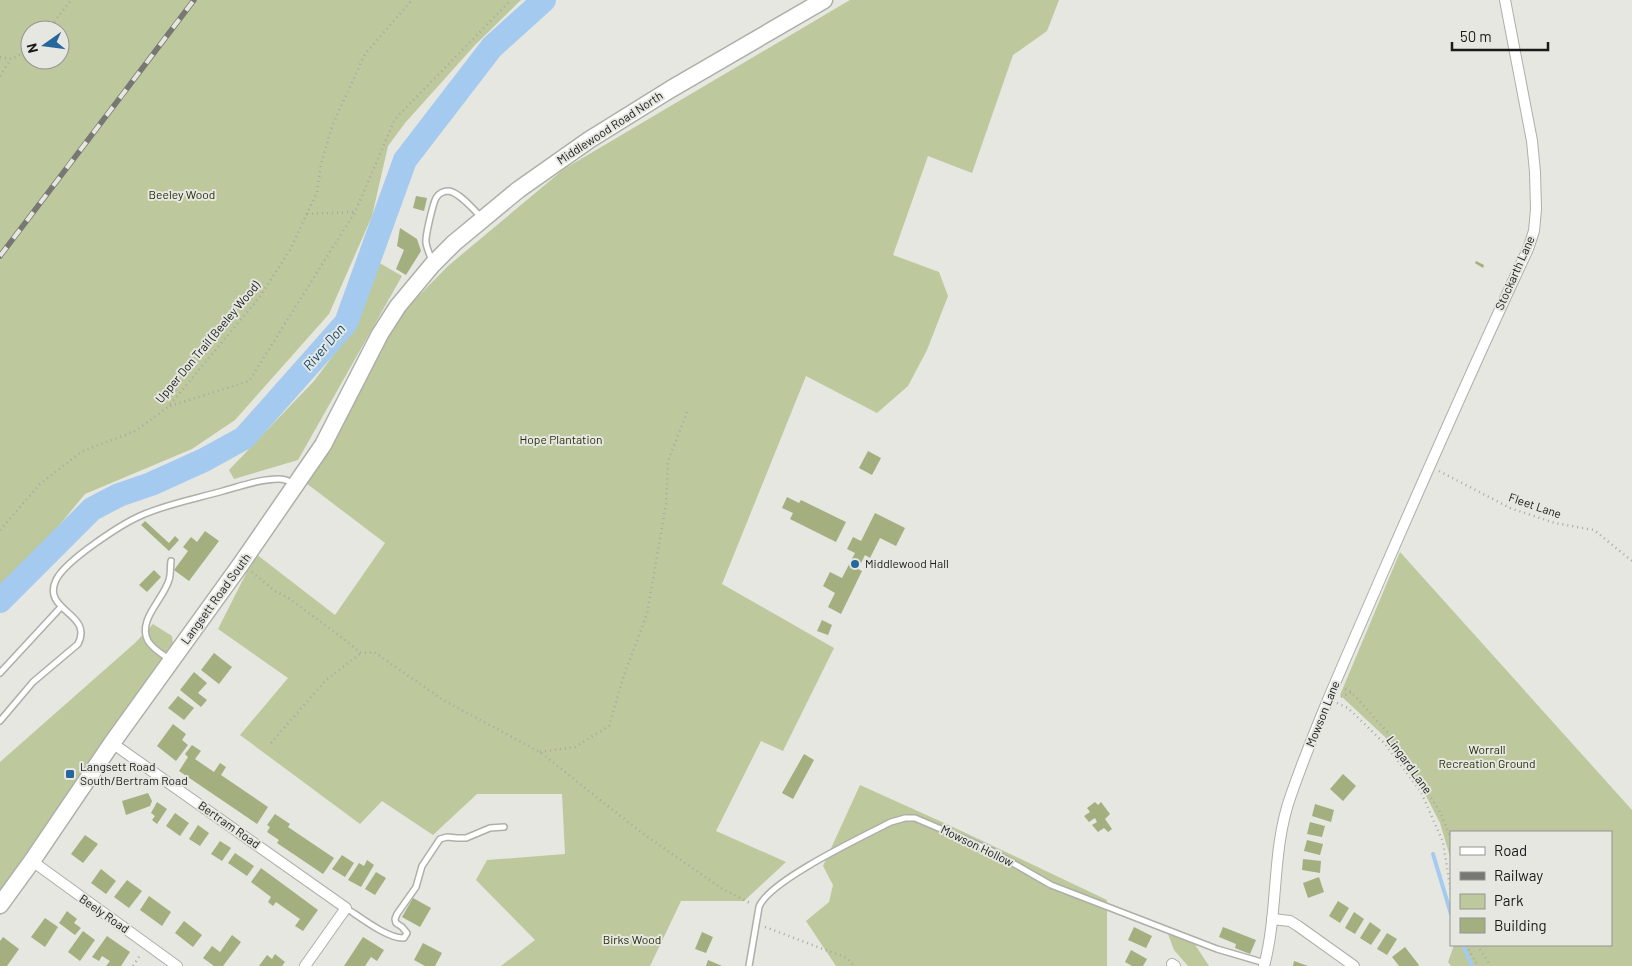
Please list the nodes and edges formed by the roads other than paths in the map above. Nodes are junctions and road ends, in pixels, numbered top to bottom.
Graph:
1 (824, 0) edge
2 (1505, 0) edge
3 (483, 219) junction
4 (433, 264) junction
5 (416, 284) joint
6 (1428, 470) joint
7 (296, 485) junction
8 (171, 561) dead end
9 (61, 607) junction
10 (172, 661) junction
11 (0, 673) edge
12 (0, 721) edge
13 (112, 743) junction
14 (504, 827) dead end
15 (32, 861) junction
16 (0, 905) edge
17 (346, 908) junction
18 (1272, 919) junction
19 (1265, 965) edge
20 (177, 966) edge
21 (305, 966) edge
22 (749, 966) edge
23 (1354, 966) edge

1 - 3 main road, Middlewood Road North
2 - 6 street, Stockarth Lane
3 - 4 main road, Middlewood Road North
3 - 4 lane
4 - 5 main road, Middlewood Road North
5 - 7 main road, Langsett Road South
6 - 18 street, Mowson Lane
7 - 9 lane
7 - 10 main road, Langsett Road South
8 - 10 lane
9 - 11 lane
9 - 12 lane
10 - 13 main road, Langsett Road South
13 - 15 main road, Langsett Road South
13 - 17 street, Bertram Road
14 - 17 lane
15 - 16 main road, Langsett Road South
15 - 20 street, Beely Road
17 - 21 street
18 - 19 street, Mowson Lane
18 - 23 street
19 - 22 lane, Mowson Hollow

